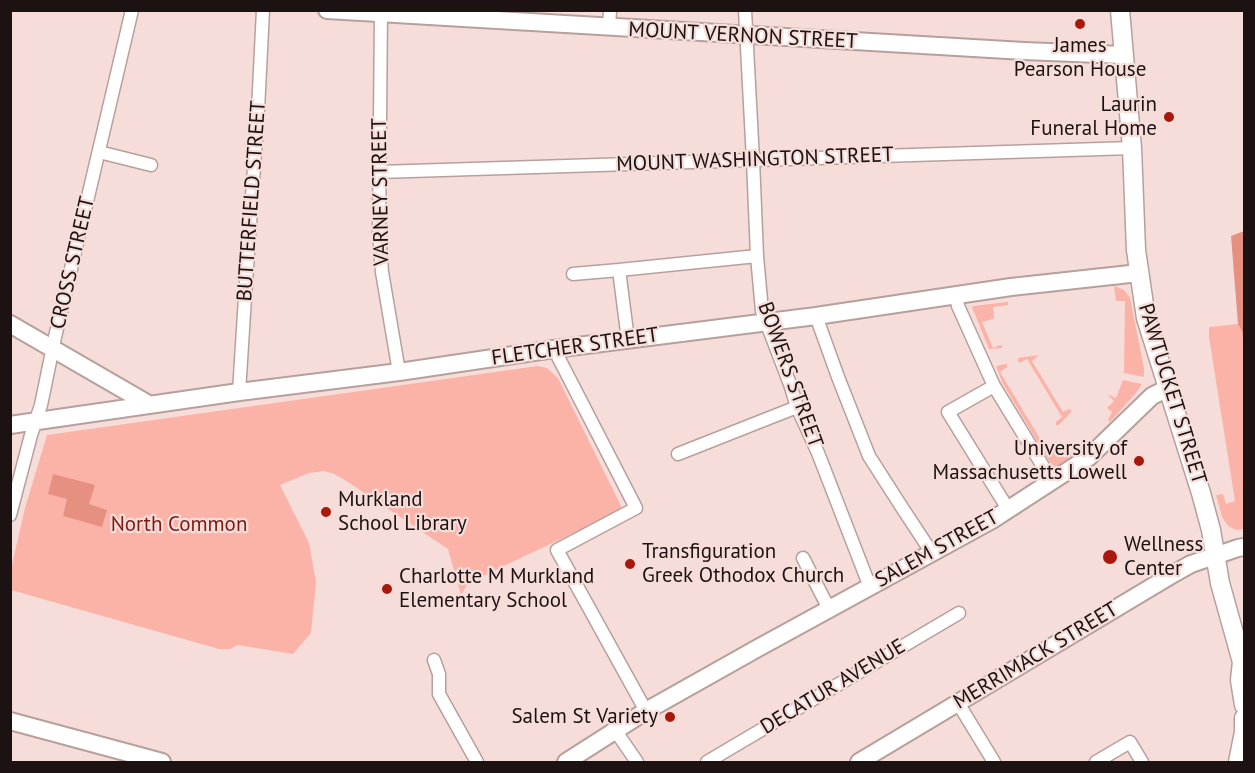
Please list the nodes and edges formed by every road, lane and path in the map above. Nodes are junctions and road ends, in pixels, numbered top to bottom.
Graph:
1 (132, 10) edge
2 (263, 10) edge
3 (327, 10) edge
4 (610, 10) edge
5 (745, 10) edge
6 (1120, 10) edge
7 (381, 12) edge
8 (609, 28) junction
9 (747, 36) junction
10 (1123, 55) junction
11 (1132, 148) junction
12 (99, 152) junction
13 (753, 160) junction
14 (151, 165) dead end
15 (379, 172) junction
16 (757, 256) junction
17 (619, 270) junction
18 (1139, 273) junction
19 (573, 274) dead end
20 (956, 296) junction
21 (816, 316) junction
22 (766, 322) junction
23 (10, 324) edge
24 (628, 340) junction
25 (53, 349) junction
26 (554, 349) junction
27 (399, 372) junction
28 (994, 386) junction
29 (1168, 388) junction
30 (239, 392) junction
31 (150, 405) junction
32 (797, 407) junction
33 (35, 421) junction
34 (10, 425) edge
35 (678, 454) dead end
36 (1052, 481) junction
37 (1008, 509) junction
38 (10, 515) edge
39 (1245, 547) edge
40 (932, 553) junction
41 (1216, 555) junction
42 (803, 558) dead end
43 (870, 587) junction
44 (830, 609) junction
45 (959, 613) dead end
46 (434, 660) dead end
47 (1243, 664) edge
48 (958, 703) junction
49 (1245, 705) edge
50 (646, 711) junction
51 (1245, 718) edge
52 (10, 721) edge
53 (615, 730) junction
54 (162, 762) edge
55 (477, 762) edge
56 (566, 762) edge
57 (637, 762) edge
58 (707, 762) edge
59 (859, 762) edge
60 (994, 762) edge
61 (1096, 762) edge
62 (1142, 762) edge
63 (1238, 762) edge

1 - 12 street, CROSS STREET
2 - 30 street, BUTTERFIELD STREET
3 - 7 main road, MOUNT VERNON STREET
4 - 8 street
5 - 9 street, BOWERS STREET
6 - 10 main road, PAWTUCKET STREET
7 - 8 main road, MOUNT VERNON STREET
7 - 15 street, VARNEY STREET
8 - 9 main road, MOUNT VERNON STREET
9 - 10 main road, MOUNT VERNON STREET
9 - 13 street, BOWERS STREET
10 - 11 main road, PAWTUCKET STREET
11 - 13 street, MOUNT WASHINGTON STREET
11 - 18 main road, PAWTUCKET STREET
12 - 14 street
12 - 25 street, CROSS STREET
13 - 15 street, MOUNT WASHINGTON STREET
13 - 16 street, BOWERS STREET
15 - 27 street, VARNEY STREET
16 - 17 street
16 - 22 street, BOWERS STREET
17 - 19 street
17 - 24 street
18 - 20 main road, FLETCHER STREET
18 - 29 main road, PAWTUCKET STREET
20 - 21 main road, FLETCHER STREET
20 - 28 street
21 - 22 main road, FLETCHER STREET
21 - 40 street
22 - 24 main road, FLETCHER STREET
22 - 32 street, BOWERS STREET
23 - 25 main road
24 - 26 main road, FLETCHER STREET
25 - 31 main road
25 - 33 street, CROSS STREET
26 - 27 main road, FLETCHER STREET
26 - 50 street
27 - 30 main road, FLETCHER STREET
28 - 36 street
28 - 37 street
29 - 36 main road, SALEM STREET
29 - 41 main road, PAWTUCKET STREET
30 - 31 main road, FLETCHER STREET
31 - 33 main road, FLETCHER STREET
32 - 35 street
32 - 43 street, BOWERS STREET
33 - 34 main road, FLETCHER STREET
33 - 38 street, CROSS STREET
36 - 37 main road, SALEM STREET
37 - 40 main road, SALEM STREET
39 - 41 main road, MERRIMACK STREET
40 - 43 main road, SALEM STREET
41 - 47 main road, PAWTUCKET STREET
41 - 48 main road, MERRIMACK STREET
42 - 44 street
43 - 44 main road, SALEM STREET
44 - 50 main road, SALEM STREET
45 - 58 street, DECATUR AVENUE
46 - 55 street
47 - 49 main road, PAWTUCKET STREET
48 - 59 main road, MERRIMACK STREET
48 - 60 street
50 - 53 main road, SALEM STREET
51 - 63 main road
52 - 54 main road
53 - 56 main road, SALEM STREET
53 - 57 street
61 - 62 street

